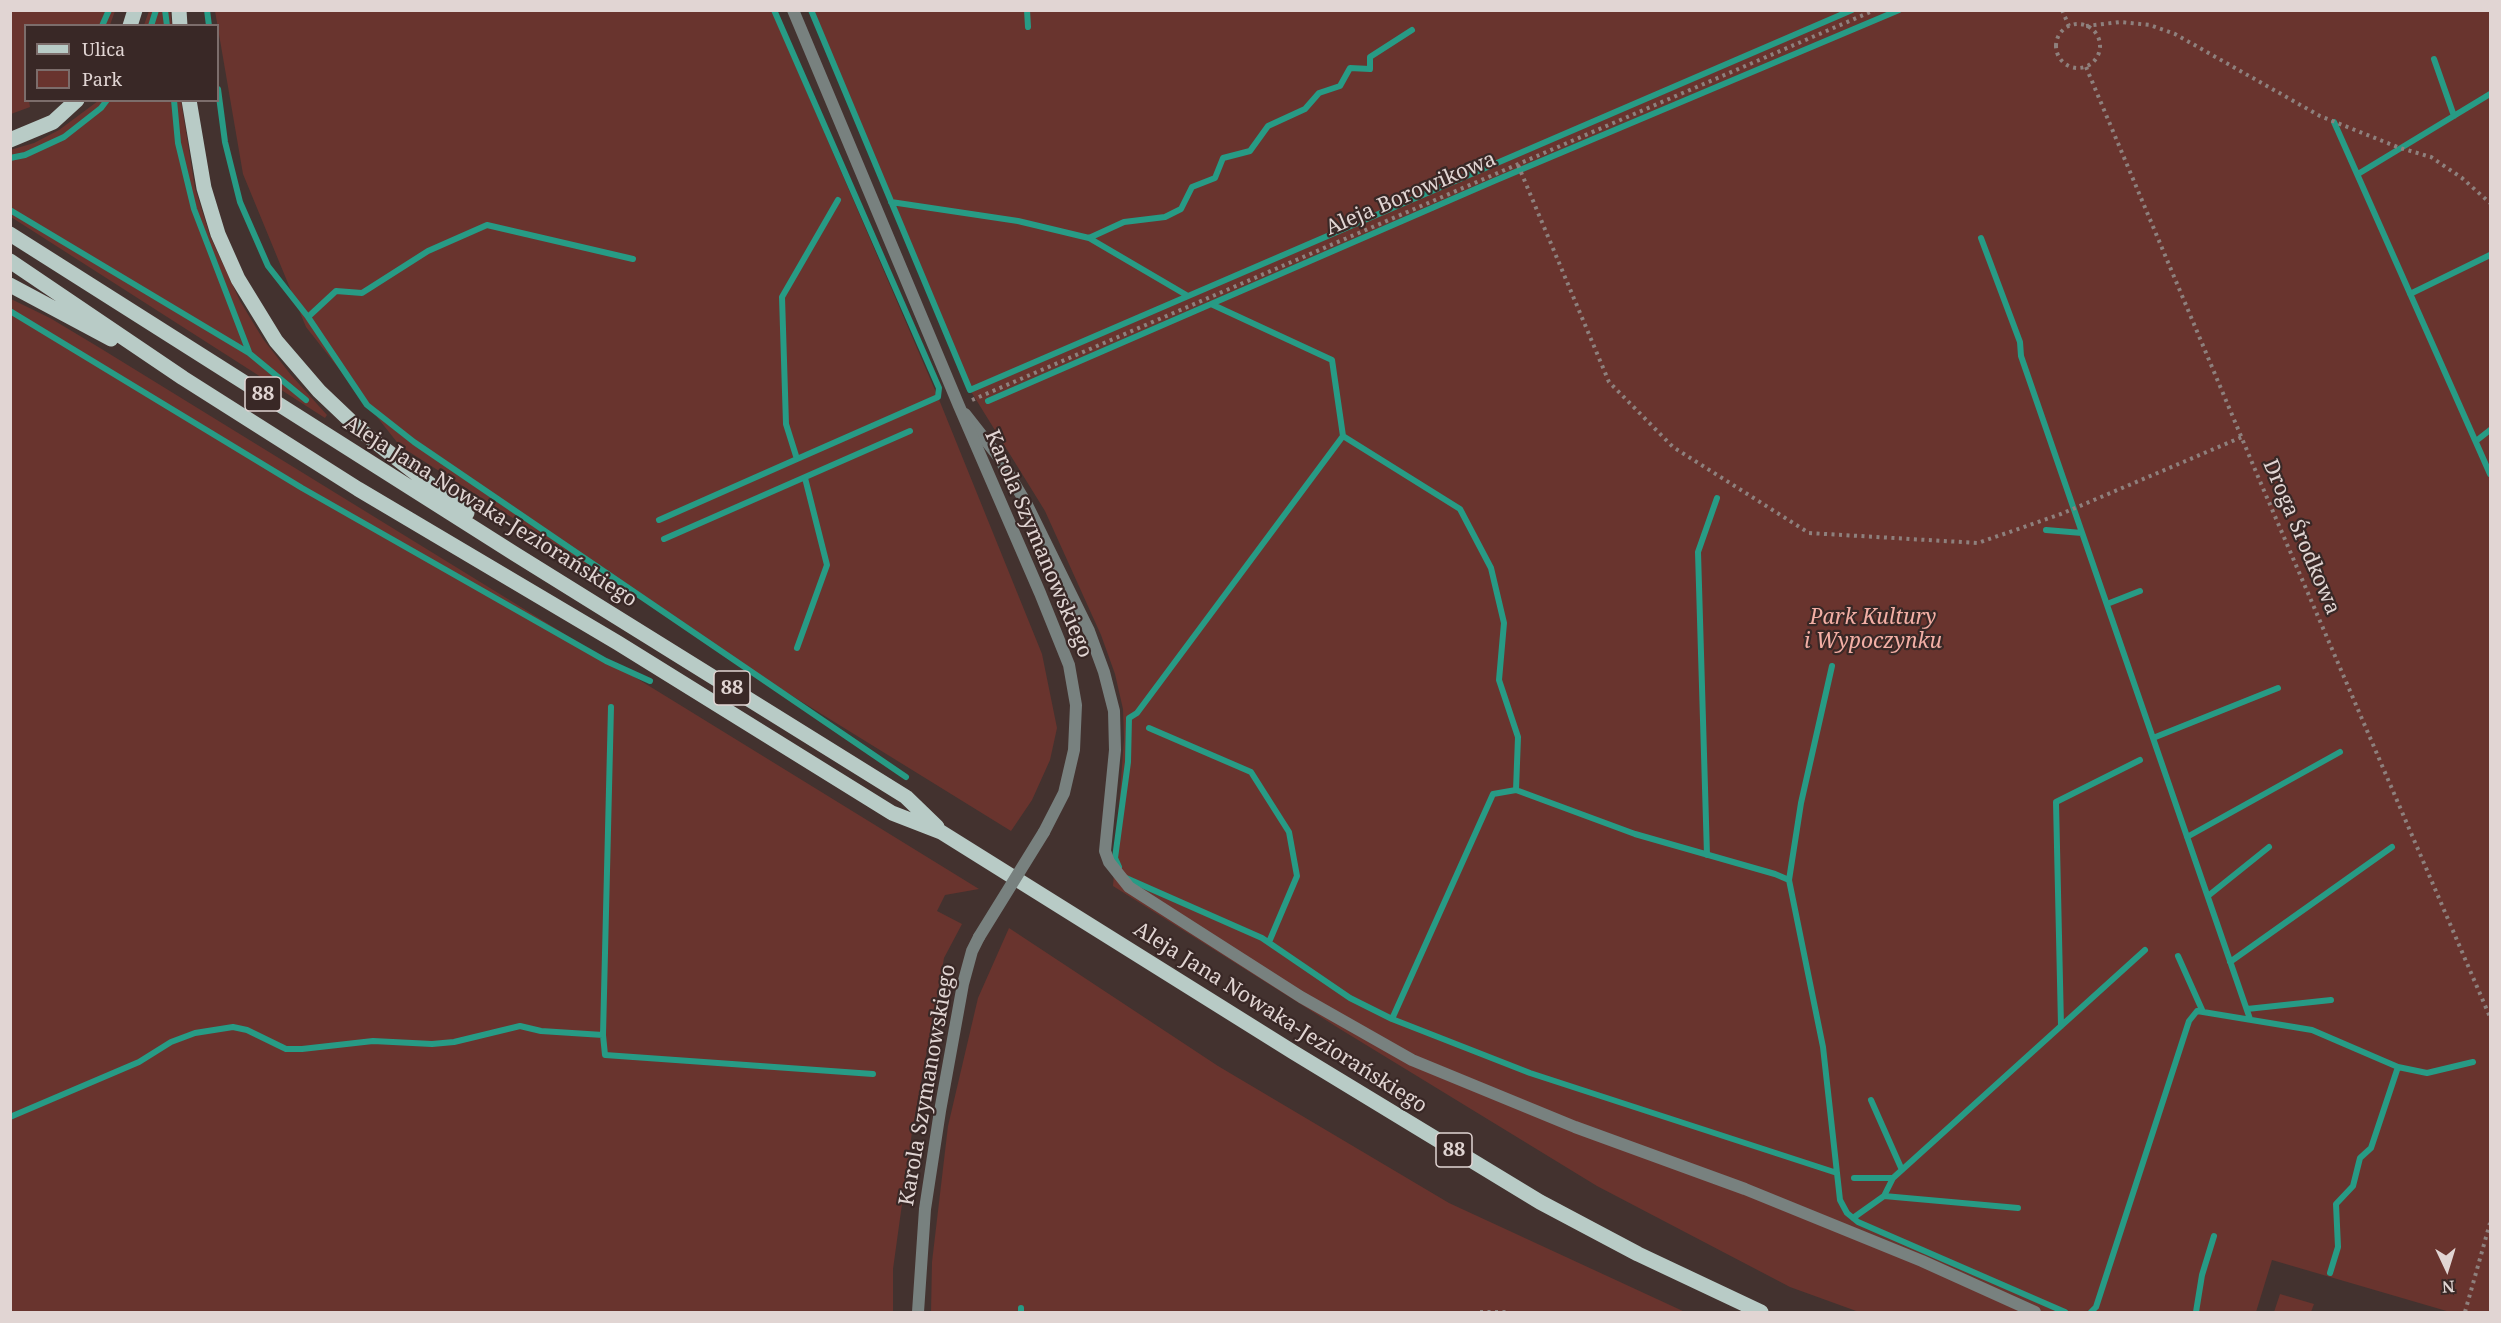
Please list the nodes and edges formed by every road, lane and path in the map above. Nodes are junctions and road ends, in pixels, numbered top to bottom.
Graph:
1 (793, 10) edge
2 (1875, 10) edge
3 (2062, 10) edge
4 (2069, 26) junction
5 (2086, 26) junction
6 (2086, 67) junction
7 (75, 102) edge
8 (189, 102) edge
9 (10, 140) edge
10 (1518, 165) junction
11 (2490, 203) edge
12 (10, 234) edge
13 (10, 261) edge
14 (10, 285) edge
15 (183, 378) junction
16 (959, 406) junction
17 (2242, 437) junction
18 (515, 554) junction
19 (941, 832) junction
20 (2490, 1017) edge
21 (2490, 1223) edge
22 (918, 1312) edge
23 (1480, 1312) edge
24 (1510, 1312) edge
25 (1761, 1312) edge
26 (2035, 1312) edge
27 (2465, 1312) edge

1 - 16 street, Karola Szymanowskiego
2 - 10 path, Aleja Borowikowa
3 - 4 path
4 - 5 path
4 - 6 path
5 - 6 path
5 - 11 path
6 - 17 path, Droga Środkowa
7 - 9 main road
8 - 18 main road
10 - 16 path, Aleja Borowikowa
10 - 17 path
12 - 18 main road, Aleja Jana Nowaka-Jeziorańskiego / 88
13 - 15 main road, Aleja Jana Nowaka-Jeziorańskiego / 88
14 - 15 main road
15 - 19 main road, Aleja Jana Nowaka-Jeziorańskiego / 88
16 - 22 street, Karola Szymanowskiego, bridge
16 - 26 street
17 - 20 path, Droga Środkowa
18 - 19 main road, Aleja Jana Nowaka-Jeziorańskiego / 88
19 - 25 main road, Aleja Jana Nowaka-Jeziorańskiego / 88
21 - 27 path
23 - 24 path

